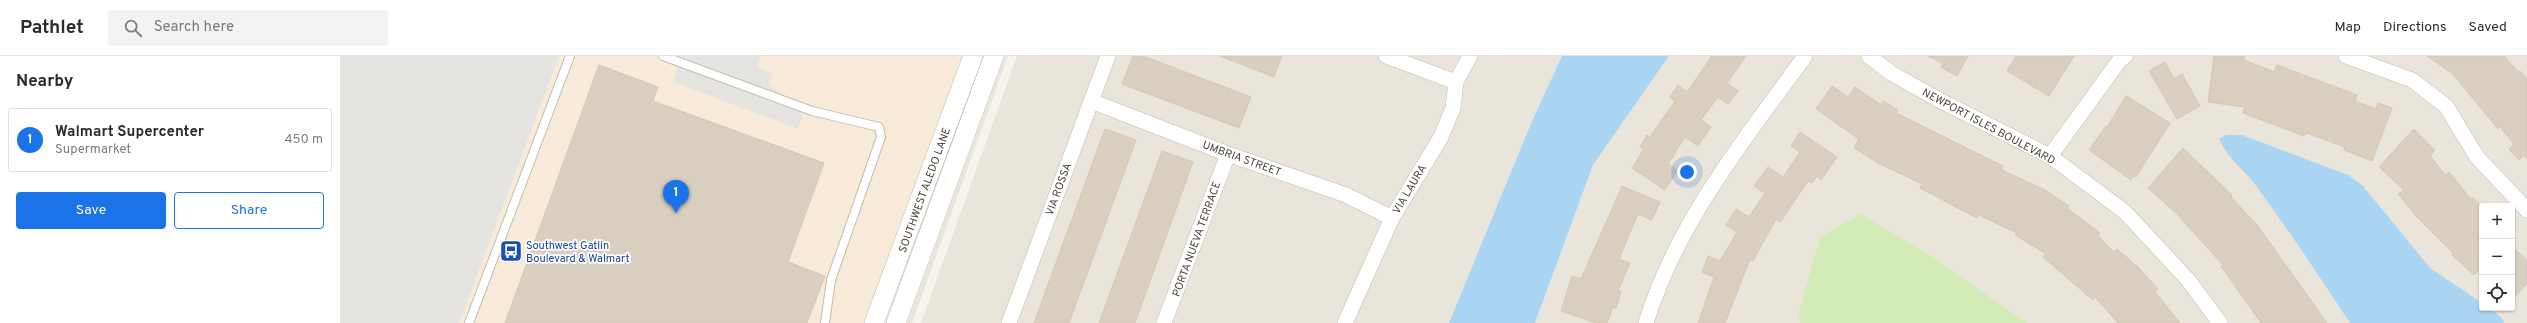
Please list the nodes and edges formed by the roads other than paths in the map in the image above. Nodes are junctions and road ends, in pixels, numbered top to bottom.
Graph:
1 (570, 56) edge
2 (663, 56) edge
3 (973, 56) edge
4 (994, 56) edge
5 (1108, 56) edge
6 (1386, 56) edge
7 (1470, 56) edge
8 (1805, 56) edge
9 (1869, 56) edge
10 (2125, 56) edge
11 (2346, 56) edge
12 (1456, 82) junction
13 (1091, 101) junction
14 (1228, 154) junction
15 (2050, 156) junction
16 (2527, 210) edge
17 (1392, 218) junction
18 (469, 323) edge
19 (825, 323) edge
20 (874, 323) edge
21 (896, 323) edge
22 (1008, 323) edge
23 (1164, 323) edge
24 (1345, 323) edge
25 (1646, 323) edge
26 (2220, 323) edge

1 - 18 lane
2 - 19 lane
3 - 20 street, SOUTHWEST ALEDO LANE
4 - 21 street, SOUTHWEST ALEDO LANE
5 - 13 street, VIA ROSSA
6 - 12 street
7 - 12 street, VIA LAURA
8 - 25 street
9 - 15 street, NEWPORT ISLES BOULEVARD
10 - 15 street
11 - 16 street
12 - 17 street, VIA LAURA
13 - 14 street, UMBRIA STREET
13 - 22 street, VIA ROSSA
14 - 17 street, UMBRIA STREET
14 - 23 street, PORTA NUEVA TERRACE
15 - 26 street, NEWPORT ISLES BOULEVARD
17 - 24 street, VIA LAURA

